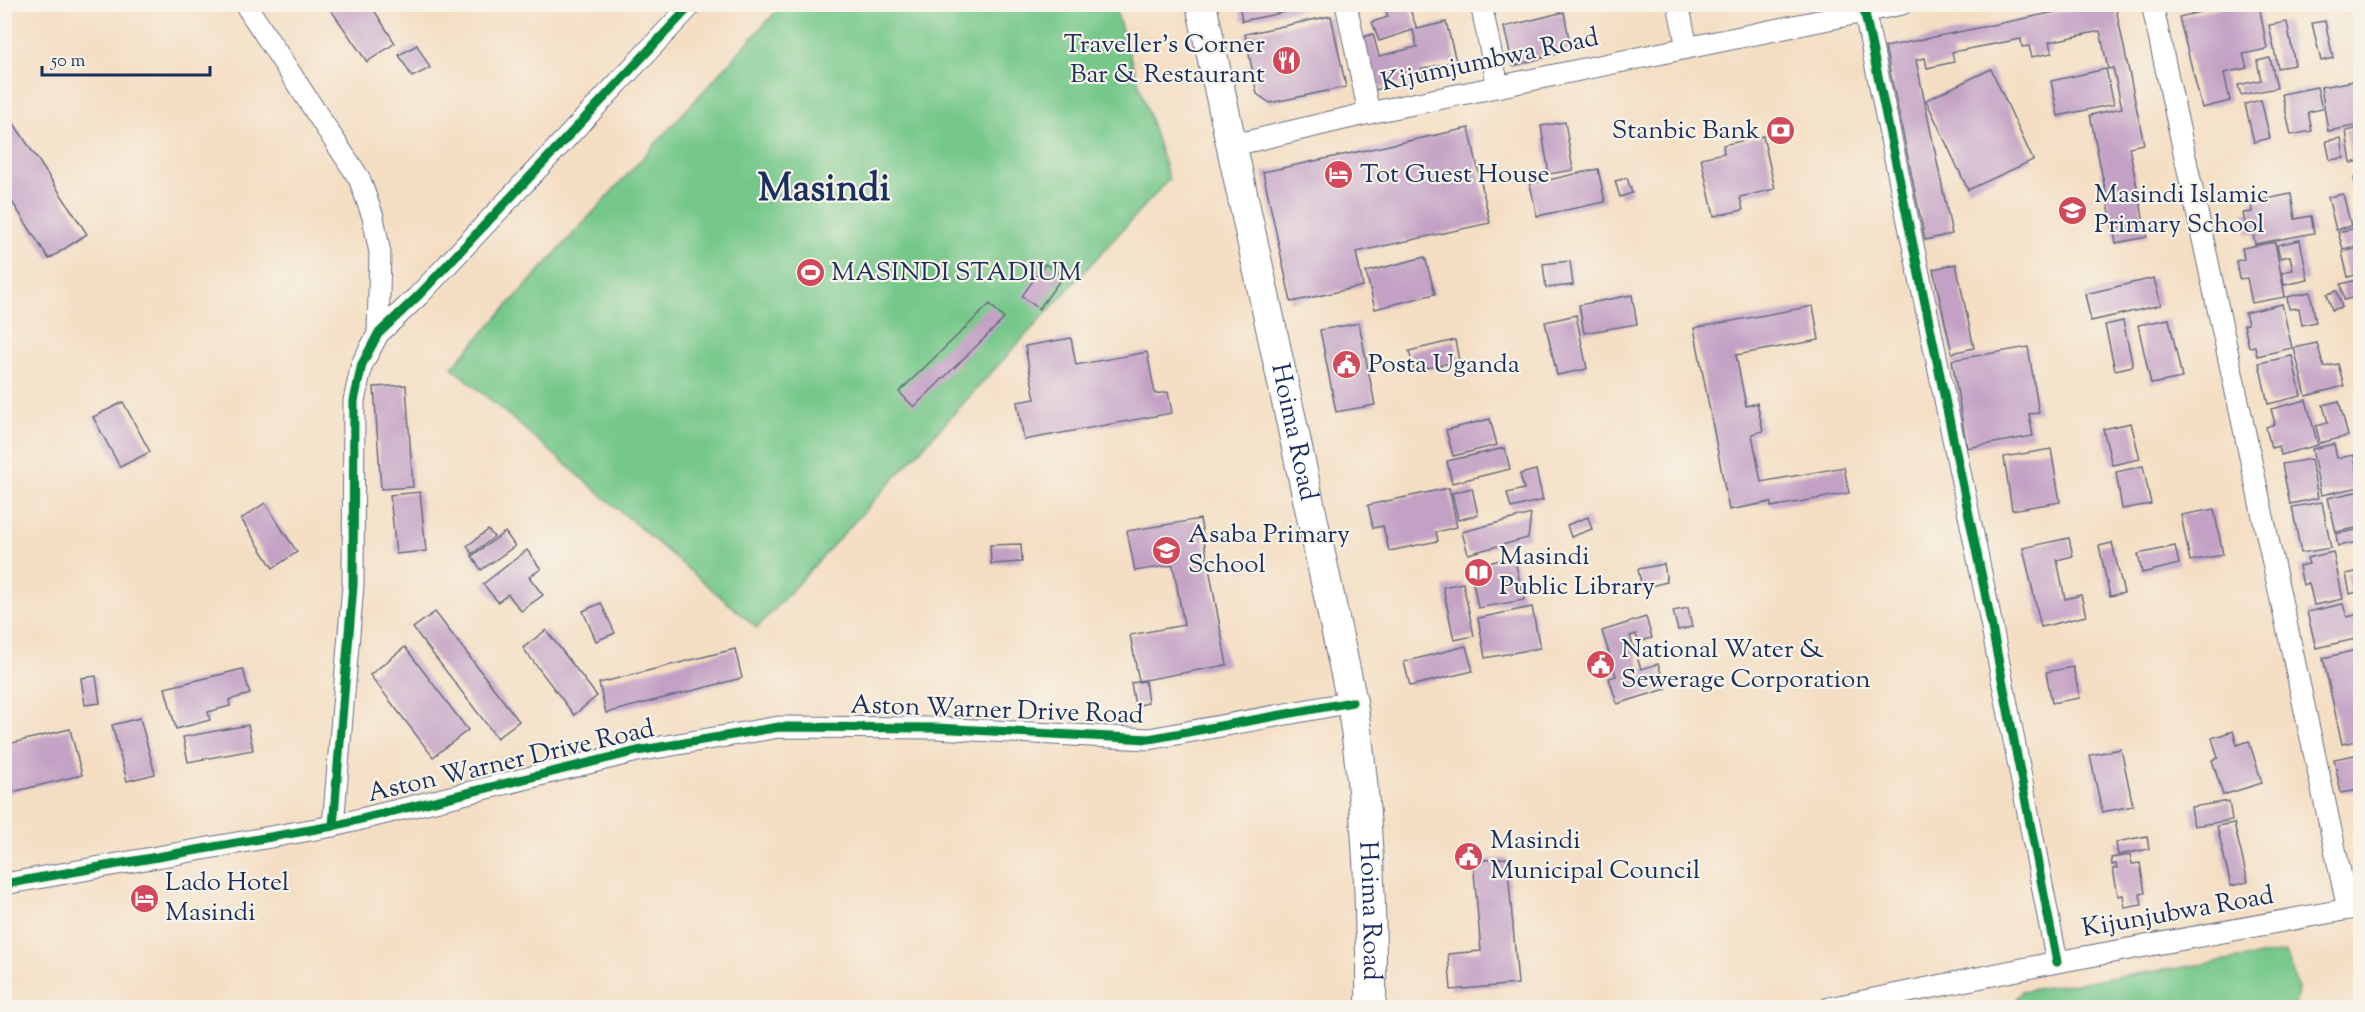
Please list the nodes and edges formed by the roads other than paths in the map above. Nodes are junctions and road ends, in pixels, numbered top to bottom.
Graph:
1 (246, 4) edge
2 (692, 4) edge
3 (1201, 4) edge
4 (1347, 4) edge
5 (1481, 4) edge
6 (1678, 4) edge
7 (1902, 4) edge
8 (2152, 4) edge
9 (1863, 8) edge
10 (1687, 47) junction
11 (1498, 87) junction
12 (1369, 113) junction
13 (1230, 146) junction
14 (378, 334) junction
15 (1352, 702) junction
16 (333, 826) junction
17 (4, 884) edge
18 (2354, 908) edge
19 (2057, 962) junction
20 (1371, 1008) edge
21 (1829, 1008) edge

1 - 14 street
2 - 14 street
3 - 13 main road, Hoima Road
4 - 12 street
5 - 11 street
6 - 10 street
7 - 9 street, Kijumjumbwa Road
8 - 18 street
9 - 10 street, Kijumjumbwa Road
9 - 19 street
10 - 11 street, Kijumjumbwa Road
11 - 12 street, Kijumjumbwa Road
12 - 13 street, Kijumjumbwa Road
13 - 15 main road, Hoima Road
14 - 16 street
15 - 16 street, Aston Warner Drive Road
15 - 20 main road, Hoima Road
16 - 17 street, Aston Warner Drive Road
18 - 19 street, Kijunjubwa Road
19 - 21 street, Kijunjubwa Road

